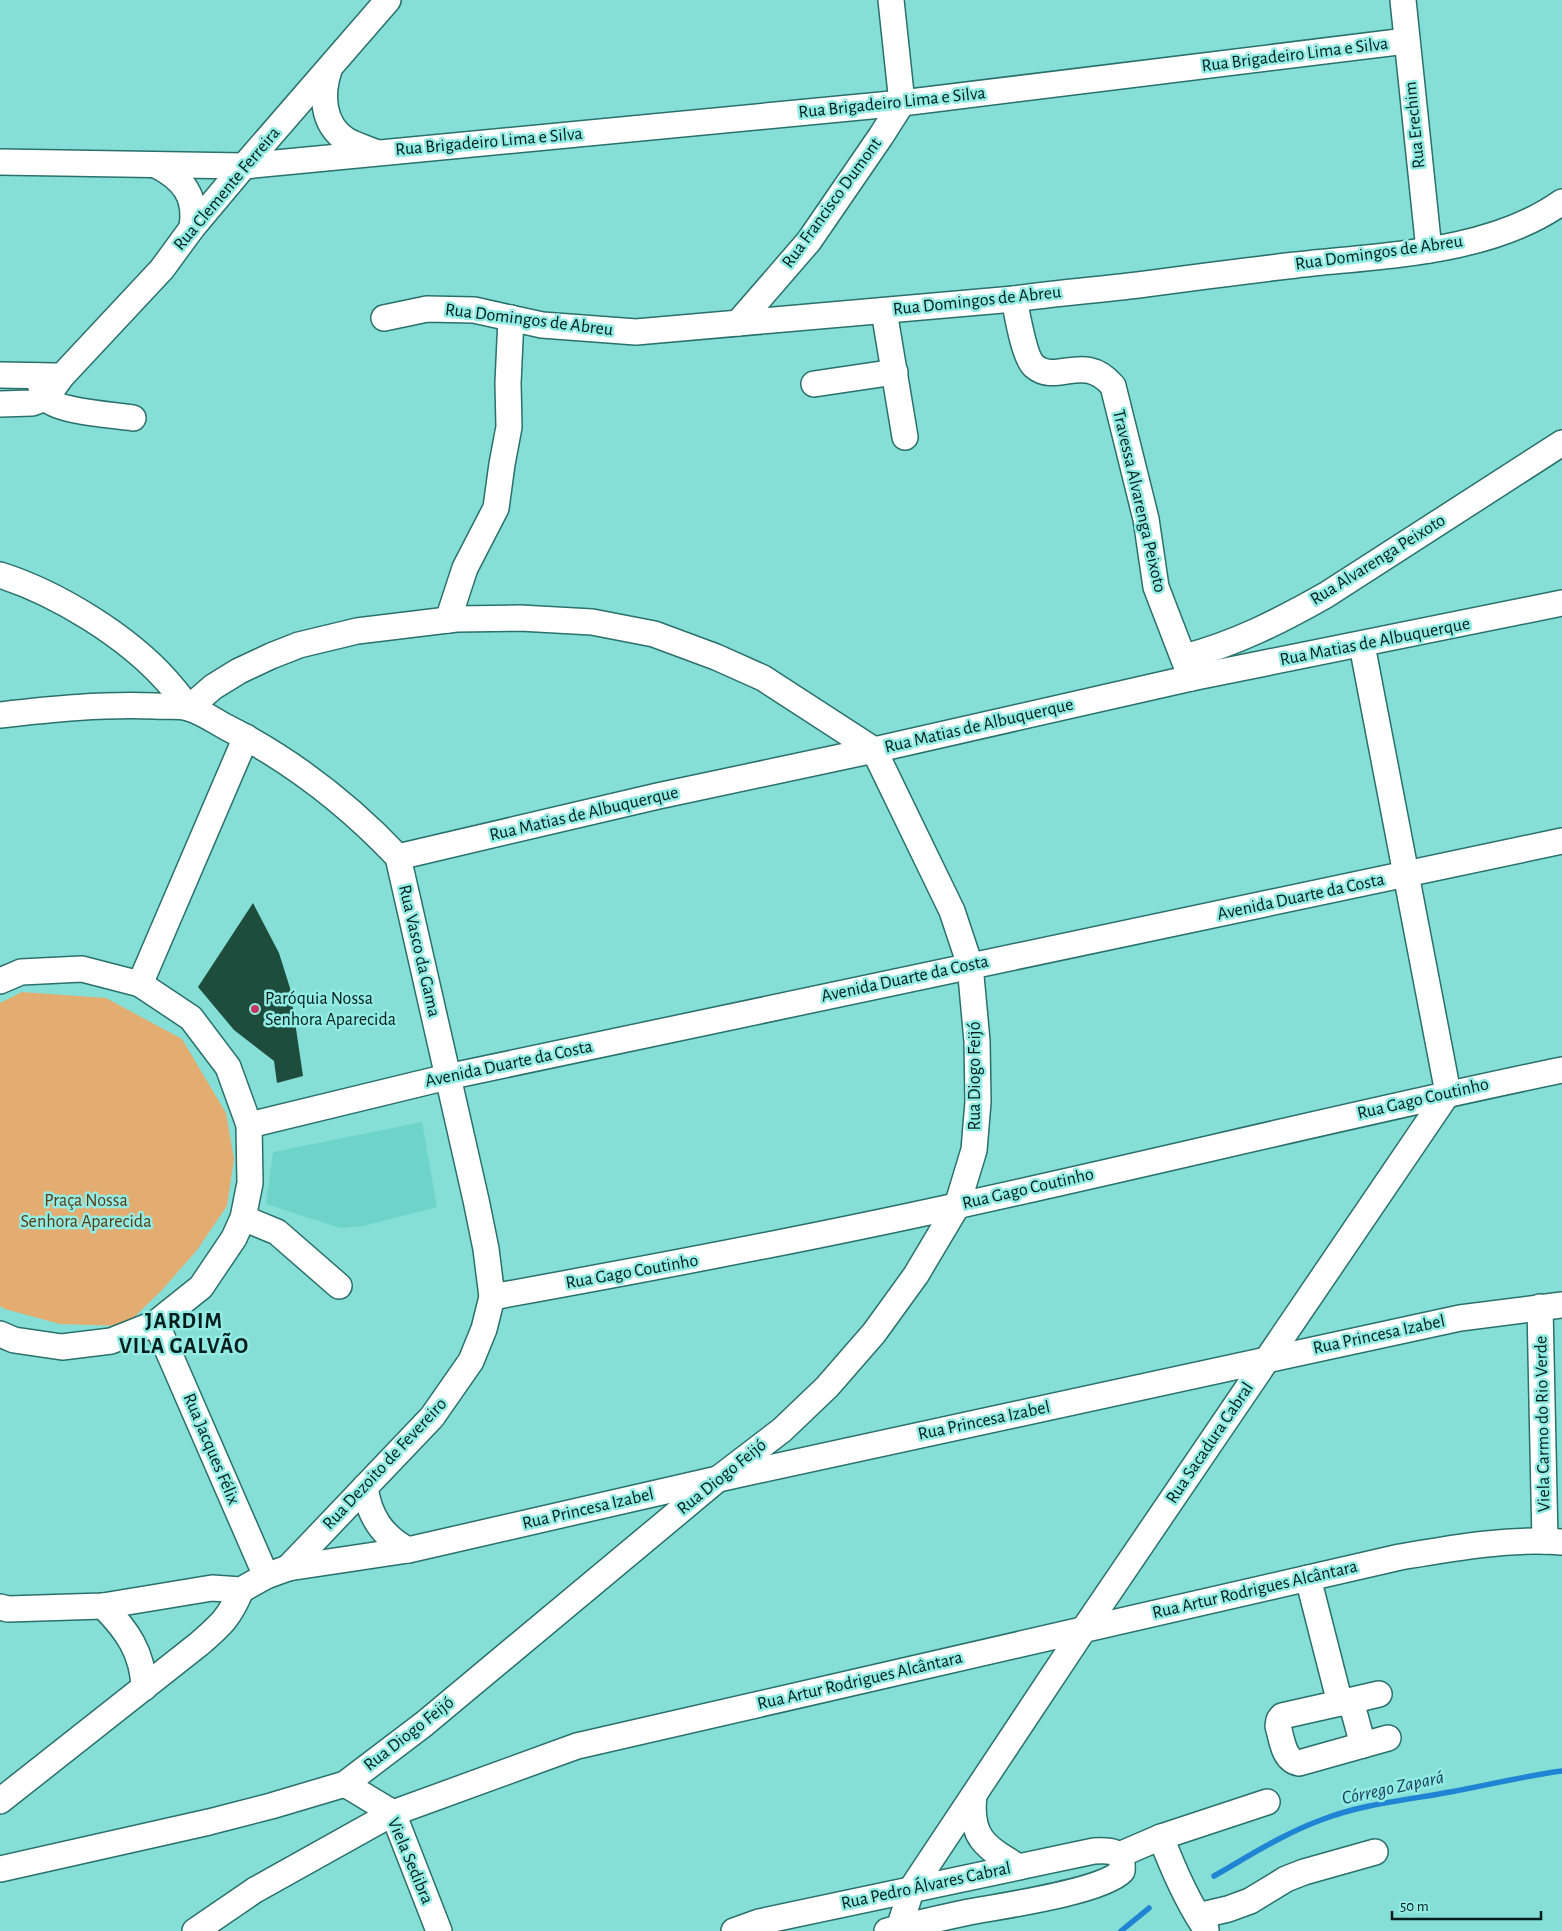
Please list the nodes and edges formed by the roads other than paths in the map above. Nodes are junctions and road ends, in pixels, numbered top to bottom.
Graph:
1 (388, 0) edge
2 (891, 0) edge
3 (1403, 0) edge
4 (1406, 41) junction
5 (329, 70) junction
6 (902, 103) junction
7 (377, 153) junction
8 (0, 162) edge
9 (156, 166) junction
10 (244, 166) junction
11 (1562, 202) edge
12 (192, 228) junction
13 (1429, 250) junction
14 (1014, 299) junction
15 (884, 310) junction
16 (384, 318) dead end
17 (511, 318) junction
18 (738, 323) junction
19 (895, 372) junction
20 (0, 375) edge
21 (814, 384) dead end
22 (41, 387) junction
23 (0, 404) edge
24 (133, 418) dead end
25 (905, 438) dead end
26 (1562, 443) edge
27 (0, 575) edge
28 (1562, 604) edge
29 (448, 620) junction
30 (1362, 645) junction
31 (1188, 668) junction
32 (189, 708) junction
33 (0, 715) edge
34 (246, 737) junction
35 (874, 750) junction
36 (1562, 842) edge
37 (398, 857) junction
38 (1405, 875) junction
39 (970, 966) junction
40 (0, 981) edge
41 (140, 984) junction
42 (1562, 1070) edge
43 (447, 1077) junction
44 (1448, 1093) junction
45 (249, 1125) junction
46 (957, 1206) junction
47 (243, 1218) junction
48 (339, 1286) dead end
49 (492, 1297) junction
50 (1551, 1306) edge
51 (156, 1322) junction
52 (0, 1334) edge
53 (1268, 1359) junction
54 (718, 1479) junction
55 (365, 1487) junction
56 (1554, 1542) edge
57 (408, 1550) junction
58 (277, 1572) junction
59 (1308, 1578) junction
60 (241, 1590) junction
61 (103, 1606) junction
62 (0, 1607) edge
63 (1084, 1629) junction
64 (144, 1688) junction
65 (1379, 1694) dead end
66 (1346, 1702) junction
67 (1388, 1738) dead end
68 (1363, 1745) junction
69 (345, 1784) junction
70 (974, 1795) junction
71 (0, 1801) edge
72 (1267, 1802) dead end
73 (393, 1814) junction
74 (1161, 1837) junction
75 (1375, 1852) dead end
76 (1119, 1855) junction
77 (1019, 1867) junction
78 (0, 1869) edge
79 (912, 1888) junction
80 (1202, 1924) edge
81 (893, 1930) edge
82 (194, 1931) edge
83 (439, 1931) edge
84 (734, 1931) edge

1 - 5 street, Rua Clemente Ferreira
2 - 6 street
3 - 4 street, Rua Erechim
4 - 6 street, Rua Brigadeiro Lima e Silva
4 - 13 street, Rua Erechim
5 - 7 street, Rua Brigadeiro Lima e Silva
5 - 10 street, Rua Clemente Ferreira
6 - 7 street, Rua Brigadeiro Lima e Silva
6 - 18 street, Rua Francisco Dumont
7 - 10 street, Rua Brigadeiro Lima e Silva
8 - 9 street, Rua Brigadeiro Lima e Silva
9 - 10 street, Rua Brigadeiro Lima e Silva
9 - 12 street
10 - 12 street, Rua Clemente Ferreira
11 - 13 street, Rua Domingos de Abreu
12 - 22 street, Rua Clemente Ferreira
13 - 14 street, Rua Domingos de Abreu
14 - 15 street, Rua Domingos de Abreu
14 - 31 street, Travessa Alvarenga Peixoto
15 - 18 street, Rua Domingos de Abreu
15 - 19 street
16 - 17 street, Rua Domingos de Abreu
17 - 18 street, Rua Domingos de Abreu
17 - 29 street
19 - 21 street
19 - 25 street
20 - 22 street
22 - 23 street
22 - 24 street
26 - 31 street, Rua Alvarenga Peixoto
27 - 32 street
28 - 30 street, Rua Matias de Albuquerque
29 - 32 street
29 - 35 street
30 - 31 street, Rua Matias de Albuquerque
30 - 38 street
31 - 35 street, Rua Matias de Albuquerque
32 - 33 street
32 - 34 street
34 - 37 street
34 - 41 street
35 - 37 street, Rua Matias de Albuquerque
35 - 39 street, Rua Diogo Feijó
36 - 38 street, Avenida Duarte da Costa
37 - 43 street, Rua Vasco da Gama
38 - 39 street, Avenida Duarte da Costa
38 - 44 street
39 - 43 street, Avenida Duarte da Costa
39 - 46 street, Rua Diogo Feijó
40 - 41 street
41 - 45 street
42 - 44 street, Rua Gago Coutinho
43 - 45 street, Avenida Duarte da Costa
43 - 49 street, Rua Vasco da Gama
44 - 46 street, Rua Gago Coutinho
44 - 53 street, Rua Sacadura Cabral
45 - 47 street
46 - 49 street, Rua Gago Coutinho
46 - 54 street, Rua Diogo Feijó
47 - 48 street
47 - 51 street
49 - 55 street, Rua Dezoito de Fevereiro
50 - 53 street, Rua Princesa Izabel
50 - 56 street, Viela Carmo do Rio Verde
51 - 52 street
51 - 58 street, Rua Jacques Félix
53 - 54 street, Rua Princesa Izabel
53 - 63 street, Rua Sacadura Cabral
54 - 57 street, Rua Princesa Izabel
54 - 69 street, Rua Diogo Feijó
55 - 57 street
55 - 58 street, Rua Dezoito de Fevereiro
56 - 59 street, Rua Artur Rodrigues Alcântara
57 - 58 street, Rua Princesa Izabel
58 - 60 street, Rua Princesa Izabel
59 - 63 street, Rua Artur Rodrigues Alcântara
59 - 66 street
60 - 61 street
60 - 64 street
61 - 62 street
61 - 64 street
63 - 70 street, Rua Sacadura Cabral
63 - 73 street, Rua Artur Rodrigues Alcântara
64 - 71 street
65 - 66 street
66 - 68 street
66 - 68 street
67 - 68 street
69 - 73 street, Viela Sedibra
69 - 78 street, Rua Diogo Feijó
70 - 77 street
70 - 79 street, Rua Sacadura Cabral
72 - 74 street
73 - 82 street, Rua Artur Rodrigues Alcântara
73 - 83 street, Viela Sedibra
74 - 76 street
74 - 80 street
75 - 80 street
76 - 77 street, Rua Pedro Álvares Cabral
76 - 81 street, Rua Pedro Álvares Cabral
77 - 79 street, Rua Pedro Álvares Cabral
79 - 81 street, Rua Sacadura Cabral
79 - 84 street, Rua Pedro Álvares Cabral

